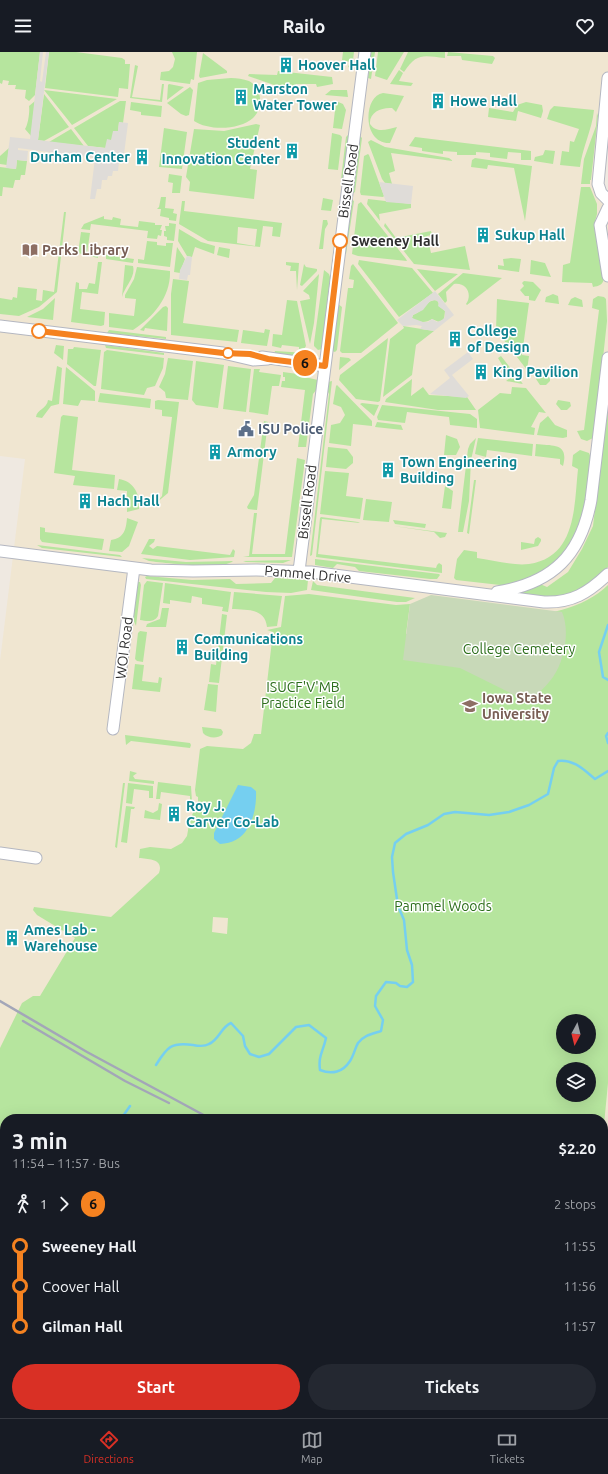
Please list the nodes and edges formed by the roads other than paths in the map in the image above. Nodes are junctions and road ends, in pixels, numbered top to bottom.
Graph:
1 (365, 52) edge
2 (608, 78) edge
3 (608, 200) edge
4 (608, 208) edge
5 (608, 276) edge
6 (0, 326) edge
7 (608, 358) edge
8 (325, 366) junction
9 (0, 551) edge
10 (134, 568) junction
11 (299, 571) junction
12 (608, 574) edge
13 (487, 594) junction
14 (113, 729) dead end
15 (0, 853) edge
16 (36, 858) dead end

1 - 8 street, Bissell Road
2 - 3 street
4 - 5 street
6 - 8 street
7 - 13 street
8 - 11 street, Bissell Road
9 - 10 street, Pammel Drive
10 - 11 street, Pammel Drive
10 - 14 street, WOI Road
11 - 13 street, Pammel Drive
12 - 13 street, Pammel Drive
15 - 16 street

